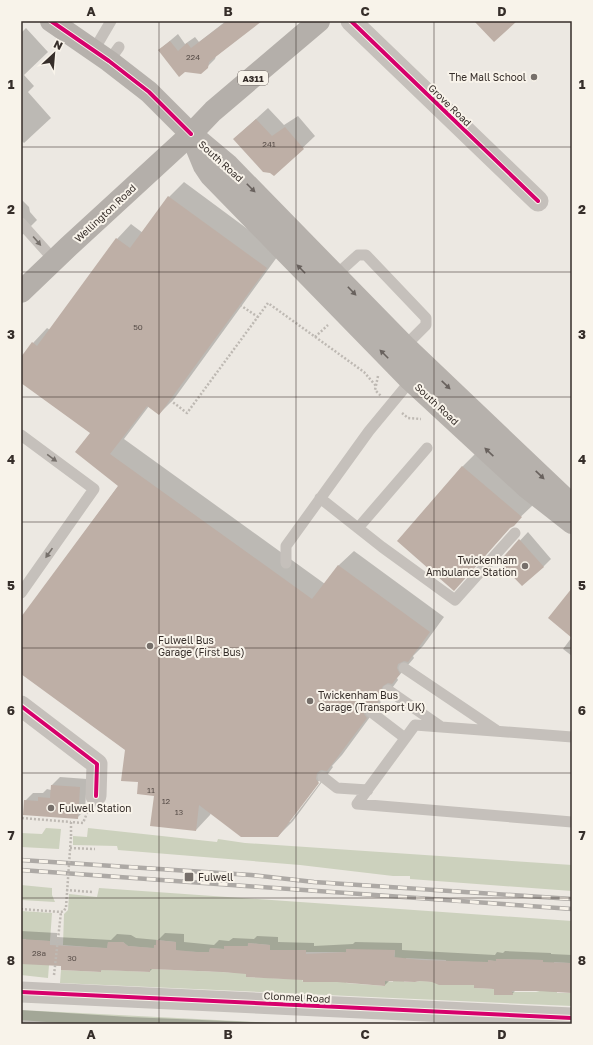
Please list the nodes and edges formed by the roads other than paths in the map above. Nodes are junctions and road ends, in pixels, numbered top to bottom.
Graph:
1 (51, 21) edge
2 (111, 21) edge
3 (319, 21) edge
4 (351, 21) edge
5 (107, 53) junction
6 (190, 134) junction
7 (538, 201) dead end
8 (21, 223) edge
9 (54, 260) junction
10 (336, 275) junction
11 (21, 292) edge
12 (405, 346) junction
13 (418, 373) junction
14 (21, 435) edge
15 (427, 448) dead end
16 (320, 498) junction
17 (572, 505) edge
18 (572, 523) edge
19 (358, 528) junction
20 (515, 533) dead end
21 (286, 563) dead end
22 (21, 593) edge
23 (404, 668) dead end
24 (388, 690) dead end
25 (21, 706) edge
26 (371, 712) dead end
27 (440, 727) junction
28 (498, 731) junction
29 (572, 737) edge
30 (405, 738) junction
31 (323, 777) dead end
32 (368, 790) junction
33 (96, 796) road end
34 (572, 822) edge
35 (21, 992) edge
36 (572, 1018) edge

1 - 5 main road
2 - 5 lane
3 - 6 main road, A311
4 - 7 street, Grove Road
5 - 6 main road
6 - 9 main road, Wellington Road / A311
6 -> 10 main road, South Road
13 -> 6 main road, South Road
8 -> 9 lane
9 - 11 main road, Wellington Road / A311
10 -> 12 main road, South Road
10 - 12 lane
12 - 13 main road, South Road
13 - 16 lane
13 -> 17 main road, South Road
18 -> 13 main road, South Road
14 -> 22 lane
15 - 19 lane
16 - 19 lane
16 - 21 lane
19 - 20 lane
23 - 28 lane
24 - 27 lane
25 - 33 street
26 - 30 lane
27 - 28 lane
27 - 30 lane
28 - 29 lane
30 - 32 lane
31 - 32 lane
32 - 34 lane
35 - 36 street, Clonmel Road

